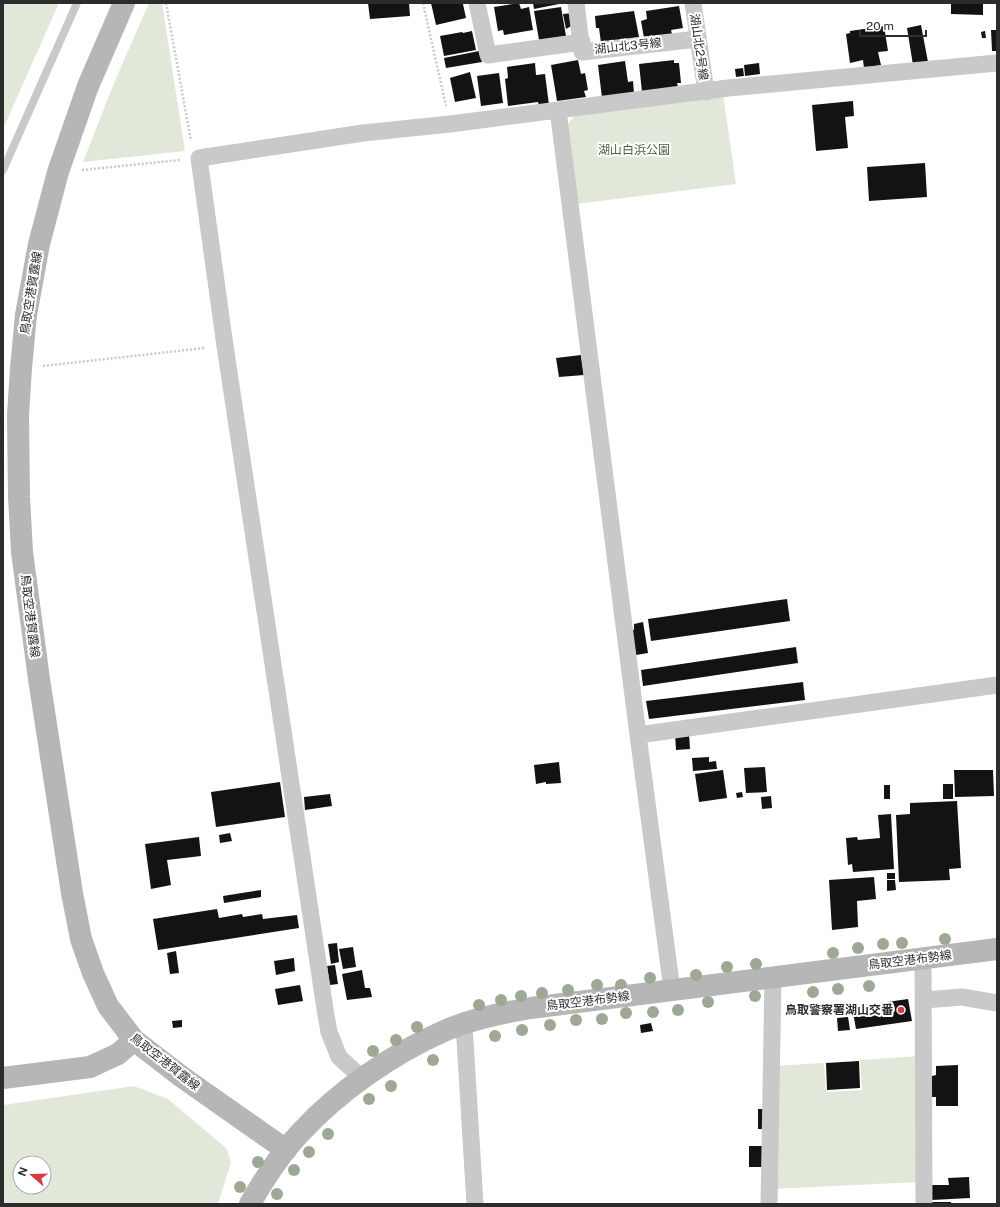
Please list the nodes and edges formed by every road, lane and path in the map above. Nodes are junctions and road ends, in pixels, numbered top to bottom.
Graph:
1 (77, 3) edge
2 (124, 3) edge
3 (166, 3) edge
4 (423, 3) edge
5 (477, 3) edge
6 (576, 3) edge
7 (693, 3) edge
8 (698, 39) junction
9 (582, 42) junction
10 (997, 63) edge
11 (706, 92) junction
12 (558, 110) junction
13 (450, 124) junction
14 (196, 159) junction
15 (3, 170) edge
16 (58, 172) junction
17 (225, 346) junction
18 (21, 368) junction
19 (997, 685) edge
20 (638, 735) junction
21 (997, 948) edge
22 (923, 959) junction
23 (773, 977) junction
24 (672, 990) junction
25 (924, 1000) junction
26 (997, 1003) edge
27 (464, 1024) junction
28 (134, 1040) junction
29 (3, 1078) edge
30 (363, 1079) junction
31 (286, 1150) junction
32 (250, 1204) edge
33 (475, 1204) edge
34 (768, 1204) edge
35 (924, 1204) edge

1 - 15 lane
2 - 16 main road, 鳥取空港賀露線
3 - 14 path
4 - 13 path
5 - 9 street
6 - 9 street, 湖山北3号線
7 - 8 street, 湖山北2号線
8 - 9 street, 湖山北3号線
8 - 11 street, 湖山北2号線
10 - 11 street
11 - 12 street
12 - 13 street
12 - 20 street
13 - 14 street
14 - 16 path
14 - 17 street
16 - 18 main road, 鳥取空港賀露線
17 - 18 path
17 - 30 street
18 - 28 main road, 鳥取空港賀露線
19 - 20 street
20 - 24 street
21 - 22 main road, 鳥取空港布勢線
22 - 23 main road, 鳥取空港布勢線
22 - 25 street
23 - 24 main road, 鳥取空港布勢線
23 - 34 street
24 - 27 main road, 鳥取空港布勢線
25 - 26 street
25 - 35 street
27 - 30 main road, 鳥取空港布勢線
27 - 33 street
28 - 29 main road
28 - 31 main road, 鳥取空港賀露線
30 - 31 main road, 鳥取空港布勢線
31 - 32 main road, 鳥取空港布勢線

